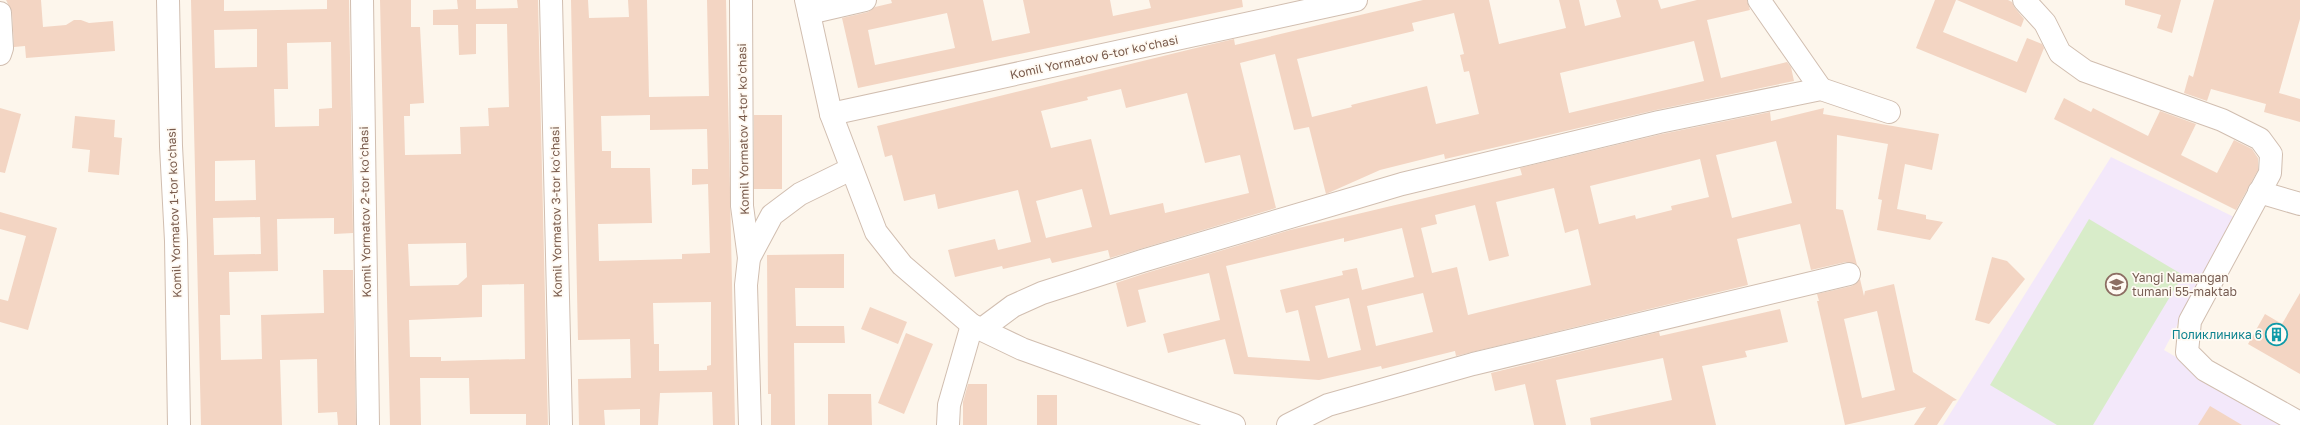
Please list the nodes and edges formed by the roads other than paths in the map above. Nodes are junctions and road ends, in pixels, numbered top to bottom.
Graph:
1 (168, 0) edge
2 (362, 0) edge
3 (550, 0) edge
4 (741, 0) edge
5 (865, 0) edge
6 (1356, 0) edge
7 (1759, 0) edge
8 (2024, 0) edge
9 (808, 6) edge
10 (0, 13) edge
11 (0, 54) edge
12 (1821, 90) junction
13 (1889, 112) dead end
14 (831, 114) junction
15 (852, 169) junction
16 (2259, 192) junction
17 (2300, 204) edge
18 (749, 258) junction
19 (1849, 274) dead end
20 (977, 327) junction
21 (1221, 423) edge
22 (2300, 423) edge
23 (180, 425) edge
24 (368, 425) edge
25 (561, 425) edge
26 (750, 425) edge
27 (948, 425) edge
28 (1288, 425) edge

1 - 23 street, Komil Yormatov 1-tor koʻchasi
2 - 24 street, Komil Yormatov 2-tor koʻchasi
3 - 25 street, Komil Yormatov 3-tor koʻchasi
4 - 18 street, Komil Yormatov 4-tor koʻchasi
5 - 9 street
6 - 14 street, Komil Yormatov 6-tor koʻchasi
7 - 12 street
8 - 16 street
9 - 14 street
10 - 11 street
12 - 13 street
12 - 20 street
14 - 15 street
15 - 18 street, Komil Yormatov 4-tor koʻchasi
15 - 20 street
16 - 17 street
16 - 22 street
18 - 26 street, Komil Yormatov 4-tor koʻchasi
19 - 28 street
20 - 21 street
20 - 27 street

